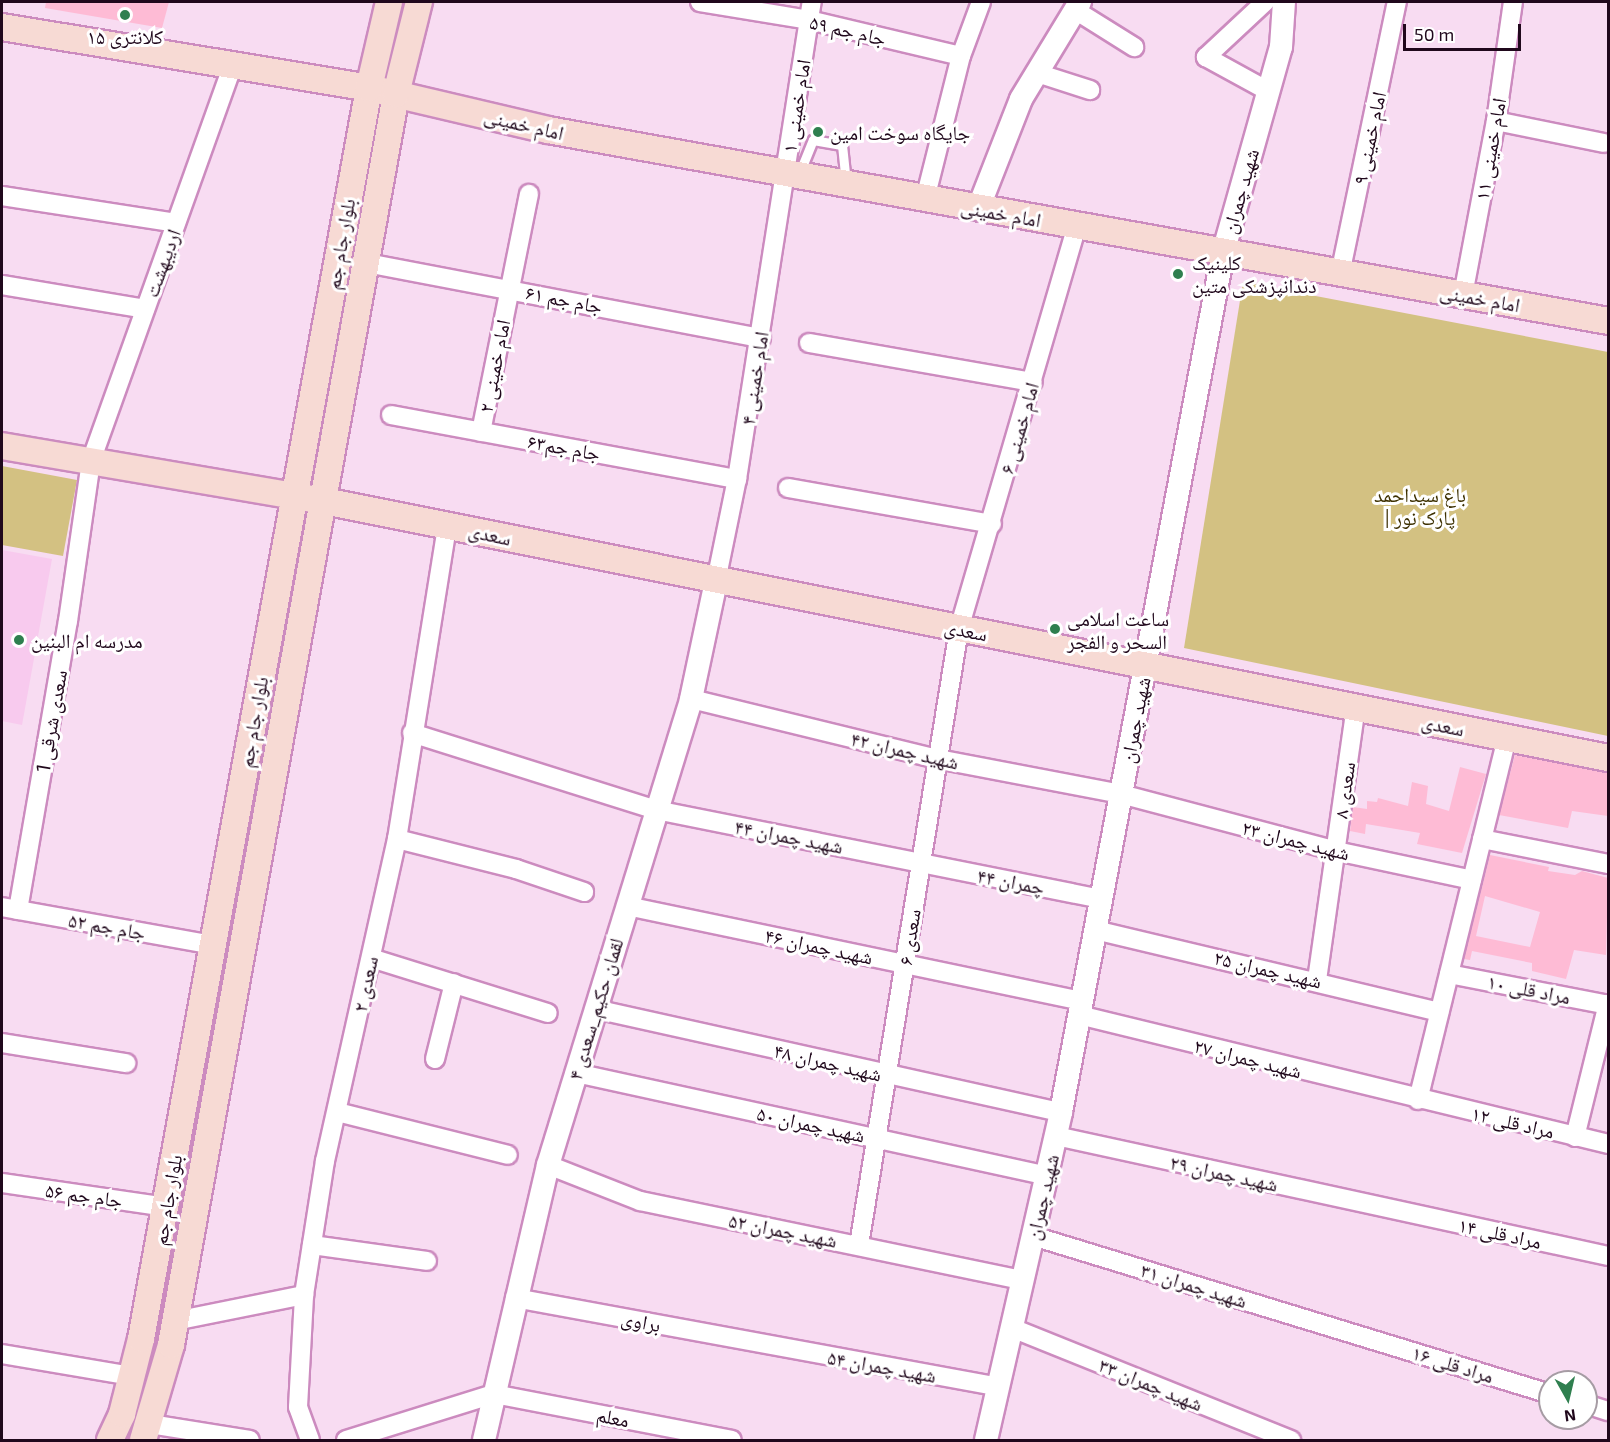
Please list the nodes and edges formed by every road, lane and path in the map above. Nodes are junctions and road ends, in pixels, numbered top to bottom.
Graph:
1 (389, 2) edge
2 (419, 2) edge
3 (700, 2) edge
4 (812, 2) edge
5 (981, 2) edge
6 (1265, 2) edge
7 (1284, 2) edge
8 (1397, 2) edge
9 (1513, 2) edge
10 (721, 3) edge
11 (1078, 6) edge
12 (809, 20) junction
13 (2, 27) edge
14 (1134, 47) dead end
15 (961, 56) junction
16 (233, 65) junction
17 (1037, 73) junction
18 (369, 88) junction
19 (1090, 90) dead end
20 (1268, 91) junction
21 (396, 94) junction
22 (1496, 121) junction
23 (1604, 143) dead end
24 (792, 176) junction
25 (846, 185) junction
26 (529, 194) dead end
27 (2, 196) edge
28 (925, 199) junction
29 (978, 209) junction
30 (176, 223) junction
31 (1077, 226) junction
32 (1223, 253) junction
33 (367, 263) junction
34 (1341, 273) junction
35 (2, 285) edge
36 (510, 289) junction
37 (1463, 295) junction
38 (145, 309) junction
39 (1608, 321) edge
40 (761, 338) junction
41 (808, 343) dead end
42 (1032, 382) junction
43 (391, 415) dead end
44 (481, 432) junction
45 (2, 446) edge
46 (91, 461) junction
47 (737, 479) junction
48 (788, 488) dead end
49 (294, 496) junction
50 (324, 501) junction
51 (992, 524) junction
52 (447, 526) junction
53 (716, 581) junction
54 (959, 629) junction
55 (1145, 666) junction
56 (691, 699) junction
57 (1356, 707) junction
58 (412, 733) junction
59 (1508, 737) junction
60 (1608, 758) edge
61 (938, 759) junction
62 (1121, 794) junction
63 (656, 810) junction
64 (397, 839) junction
65 (1482, 839) junction
66 (1335, 851) junction
67 (921, 862) junction
68 (1608, 864) edge
69 (1472, 880) junction
70 (584, 892) dead end
71 (1101, 899) junction
72 (627, 906) junction
73 (10, 909) edge
74 (1095, 930) junction
75 (213, 945) junction
76 (371, 958) junction
77 (905, 964) junction
78 (1449, 974) junction
79 (1317, 980) junction
80 (454, 983) junction
81 (1608, 1005) edge
82 (1081, 1008) junction
83 (595, 1009) junction
84 (548, 1012) dead end
85 (1439, 1012) junction
86 (2, 1043) edge
87 (435, 1059) dead end
88 (126, 1063) dead end
89 (576, 1072) junction
90 (887, 1075) junction
91 (1418, 1100) junction
92 (1061, 1112) junction
93 (337, 1113) junction
94 (1056, 1136) junction
95 (1575, 1137) junction
96 (876, 1139) junction
97 (1608, 1144) edge
98 (508, 1155) dead end
99 (548, 1165) junction
100 (1047, 1176) junction
101 (2, 1183) edge
102 (166, 1207) junction
103 (1392, 1209) joint
104 (195, 1212) junction
105 (1033, 1236) junction
106 (312, 1245) junction
107 (859, 1245) junction
108 (1608, 1256) edge
109 (427, 1261) dead end
110 (1023, 1280) junction
111 (304, 1295) junction
112 (515, 1298) junction
113 (175, 1321) junction
114 (1012, 1328) junction
115 (1356, 1335) joint
116 (766, 1345) joint
117 (2, 1354) edge
118 (132, 1376) junction
119 (998, 1387) junction
120 (1538, 1390) edge
121 (494, 1394) junction
122 (146, 1432) edge
123 (110, 1440) edge
124 (250, 1440) edge
125 (310, 1440) edge
126 (346, 1440) edge
127 (484, 1440) edge
128 (732, 1440) edge
129 (986, 1440) edge
130 (1291, 1440) edge

1 - 18 main road, بلوار جام جم
2 - 21 main road, بلوار جام جم
3 - 10 street, جام جم ۵۹
4 - 12 street, امام خمینی ۱
5 - 15 street
6 - 20 street
7 - 20 street, شهید چمران
8 - 34 street, امام خمینی ۹
9 - 22 street, امام خمینی ۱۱
10 - 12 street, جام جم ۵۹
11 - 14 street
11 - 17 street
12 - 15 street, جام جم ۵۹
12 - 24 street, امام خمینی ۱
13 - 16 main road
15 - 28 street
16 - 18 main road
16 - 30 street, اردیبهشت
17 - 19 street
17 - 29 street
18 - 21 main road, امام خمینی
18 - 49 main road, بلوار جام جم
20 - 32 street, شهید چمران
21 - 24 main road, امام خمینی
21 - 33 main road, بلوار جام جم
22 - 23 street
22 - 37 street, امام خمینی ۱۱
24 - 25 main road, امام خمینی
24 - 25 lane
24 - 40 street, امام خمینی ۴
25 - 28 main road, امام خمینی
26 - 36 street, امام خمینی ۲
27 - 30 street
28 - 29 main road, امام خمینی
29 - 31 main road, امام خمینی
30 - 38 street, اردیبهشت
31 - 32 main road, امام خمینی
31 - 42 street, امام خمینی ۶
32 - 34 main road, امام خمینی
32 - 55 street, شهید چمران
33 - 36 street, جام جم ۶۱
33 - 50 main road, بلوار جام جم
34 - 37 main road, امام خمینی
35 - 38 street
36 - 40 street, جام جم ۶۱
36 - 44 street, امام خمینی ۲
37 - 39 main road, امام خمینی
38 - 46 street, اردیبهشت
40 - 47 street, امام خمینی ۴
41 - 42 street
42 - 51 street, امام خمینی ۶
43 - 44 street, جام جم۶۳
44 - 47 street, جام جم۶۳
45 - 46 main road
46 - 49 main road
46 - 73 street, سعدی شرقی 1
47 - 53 street, امام خمینی ۴
48 - 51 street
49 - 50 main road, سعدی
49 - 75 main road, بلوار جام جم
50 - 52 main road, سعدی
50 - 104 main road, بلوار جام جم
51 - 54 street, امام خمینی ۶
52 - 53 main road, سعدی
52 - 58 street, سعدی ۲
53 - 54 main road, سعدی
53 - 56 street, لقمان حکیم_سعدی ۴
54 - 55 main road, سعدی
54 - 61 street, سعدی ۶
55 - 57 main road, سعدی
55 - 62 street, شهید چمران
56 - 61 street, شهید چمران ۴۲
56 - 63 street, لقمان حکیم_سعدی ۴
57 - 59 main road, سعدی
57 - 66 street, سعدی ۸
58 - 63 street, شهید چمران ۴۴
58 - 64 street, سعدی ۲
59 - 60 main road, سعدی
59 - 65 street
61 - 62 street, شهید چمران ۴۲
61 - 67 street, سعدی ۶
62 - 66 street, شهید چمران ۲۳
62 - 71 street, شهید چمران
63 - 67 street, شهید چمران ۴۴
63 - 72 street, لقمان حکیم_سعدی ۴
64 - 70 street
64 - 76 street, سعدی ۲
65 - 68 street
65 - 69 street
66 - 69 street, شهید چمران ۲۳
66 - 79 street, سعدی ۸
67 - 71 street, چمران ۴۴
67 - 77 street, سعدی ۶
69 - 78 street
71 - 74 street, شهید چمران
72 - 77 street, شهید چمران ۴۶
72 - 83 street, لقمان حکیم_سعدی ۴
73 - 75 street, جام جم ۵۲
74 - 79 street, شهید چمران ۲۵
74 - 82 street, شهید چمران
75 - 102 main road, بلوار جام جم
76 - 80 street
76 - 93 street, سعدی ۲
77 - 82 street, شهید چمران ۴۶
77 - 90 street, سعدی ۶
78 - 81 street, مراد قلی ۱۰
78 - 85 street
79 - 85 street, شهید چمران ۲۵
80 - 84 street
80 - 87 street
81 - 95 street
82 - 91 street, شهید چمران ۲۷
82 - 92 street, شهید چمران
83 - 89 street, لقمان حکیم_سعدی ۴
83 - 90 street, شهید چمران ۴۸
85 - 91 street
86 - 88 street
89 - 96 street, شهید چمران ۵۰
89 - 99 street, لقمان حکیم_سعدی ۴
90 - 92 street, شهید چمران ۴۸
90 - 96 street, سعدی ۶
91 - 95 street, مراد قلی ۱۲
92 - 94 street, شهید چمران
93 - 98 street
93 - 106 street, سعدی ۲
94 - 100 street, شهید چمران
94 - 103 street, شهید چمران ۲۹
95 - 97 street, مراد قلی ۱۲
96 - 100 street, شهید چمران ۵۰
96 - 107 street, سعدی ۶
99 - 107 street, شهید چمران ۵۲
99 - 112 street, لقمان حکیم_سعدی ۴
100 - 105 street, شهید چمران
101 - 102 street, جام جم ۵۶
102 - 104 main road
102 - 118 main road, بلوار جام جم
103 - 108 street, مراد قلی ۱۴
104 - 113 main road, بلوار جام جم
105 - 110 street, شهید چمران
105 - 115 street, شهید چمران ۳۱
106 - 109 street
106 - 111 street, سعدی ۲
107 - 110 street, شهید چمران ۵۲
110 - 114 street, شهید چمران
111 - 113 street
111 - 125 street, سعدی ۲
112 - 116 street, براوی
112 - 121 street, لقمان حکیم_سعدی ۴
113 - 122 main road, بلوار جام جم
114 - 119 street, شهید چمران
114 - 130 street, شهید چمران ۳۳
115 - 120 street, مراد قلی ۱۶
116 - 119 street, شهید چمران ۵۴
117 - 118 street
118 - 123 main road, بلوار جام جم
119 - 129 street, شهید چمران
121 - 126 street
121 - 127 street, لقمان حکیم_سعدی ۴
121 - 128 street, معلم
122 - 124 street

